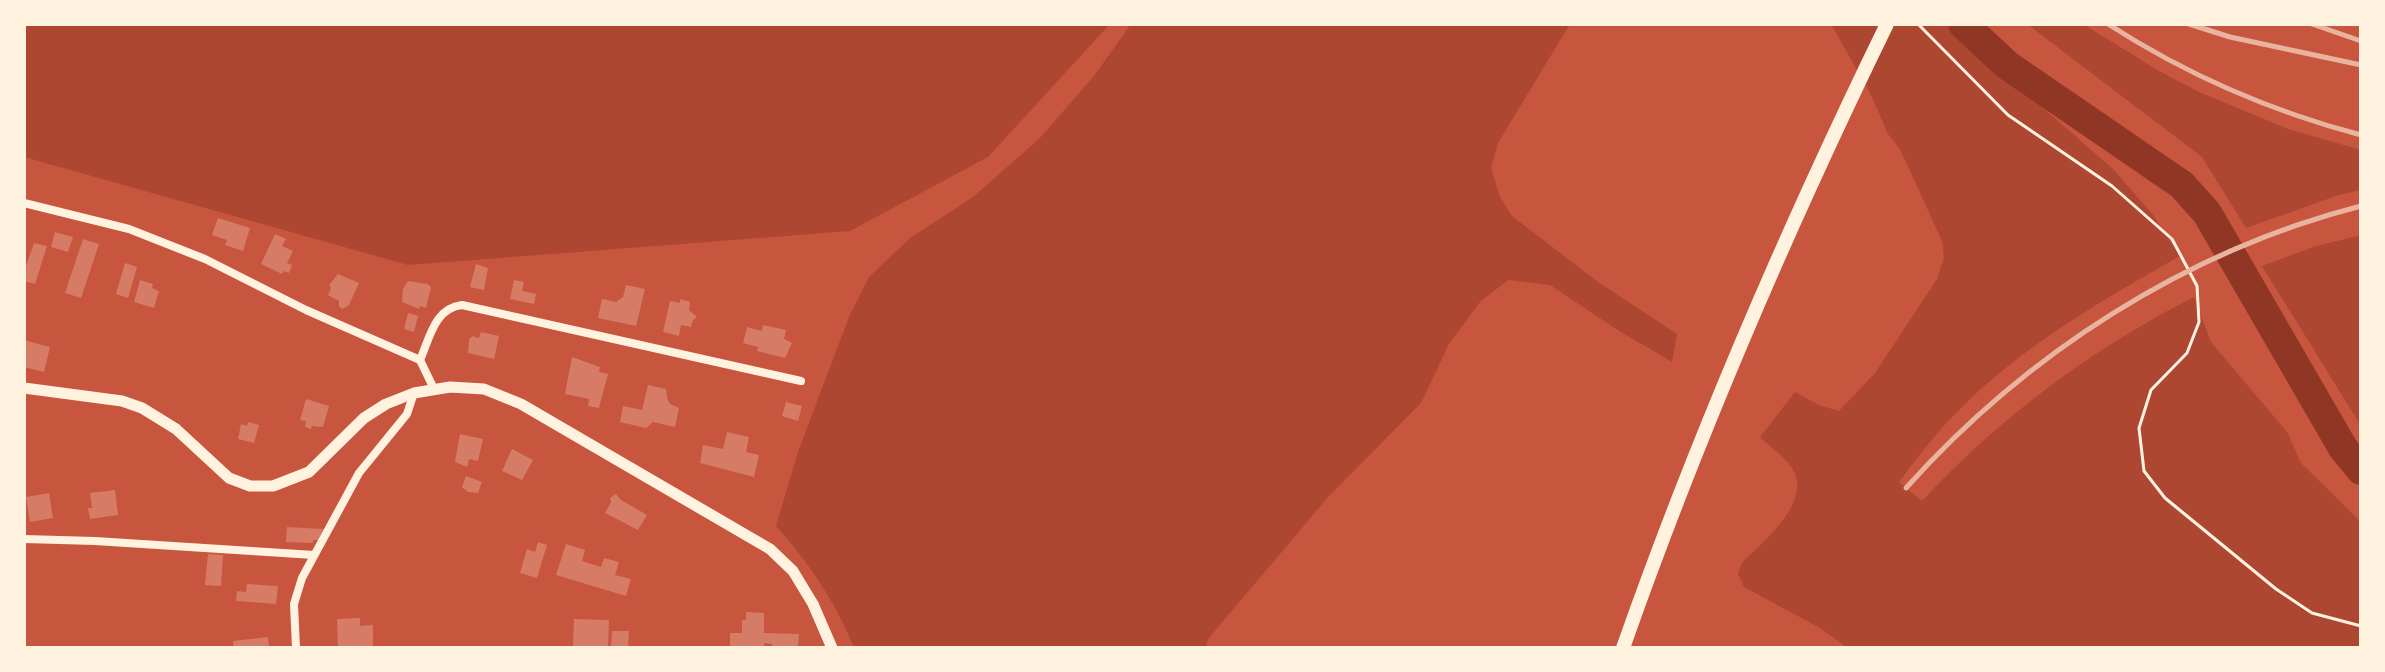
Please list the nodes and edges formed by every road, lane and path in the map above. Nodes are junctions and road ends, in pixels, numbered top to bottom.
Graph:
1 (1887, 24) edge
2 (1918, 24) edge
3 (24, 203) edge
4 (420, 360) junction
5 (801, 381) dead end
6 (24, 388) edge
7 (434, 389) junction
8 (414, 393) junction
9 (24, 539) edge
10 (314, 555) junction
11 (2361, 626) edge
12 (296, 648) edge
13 (832, 648) edge
14 (1623, 648) edge

1 - 14 main road
2 - 11 path
3 - 4 street
4 - 5 street
4 - 7 street
6 - 8 street
7 - 8 street
7 - 13 street
8 - 10 street
9 - 10 street
10 - 12 street

